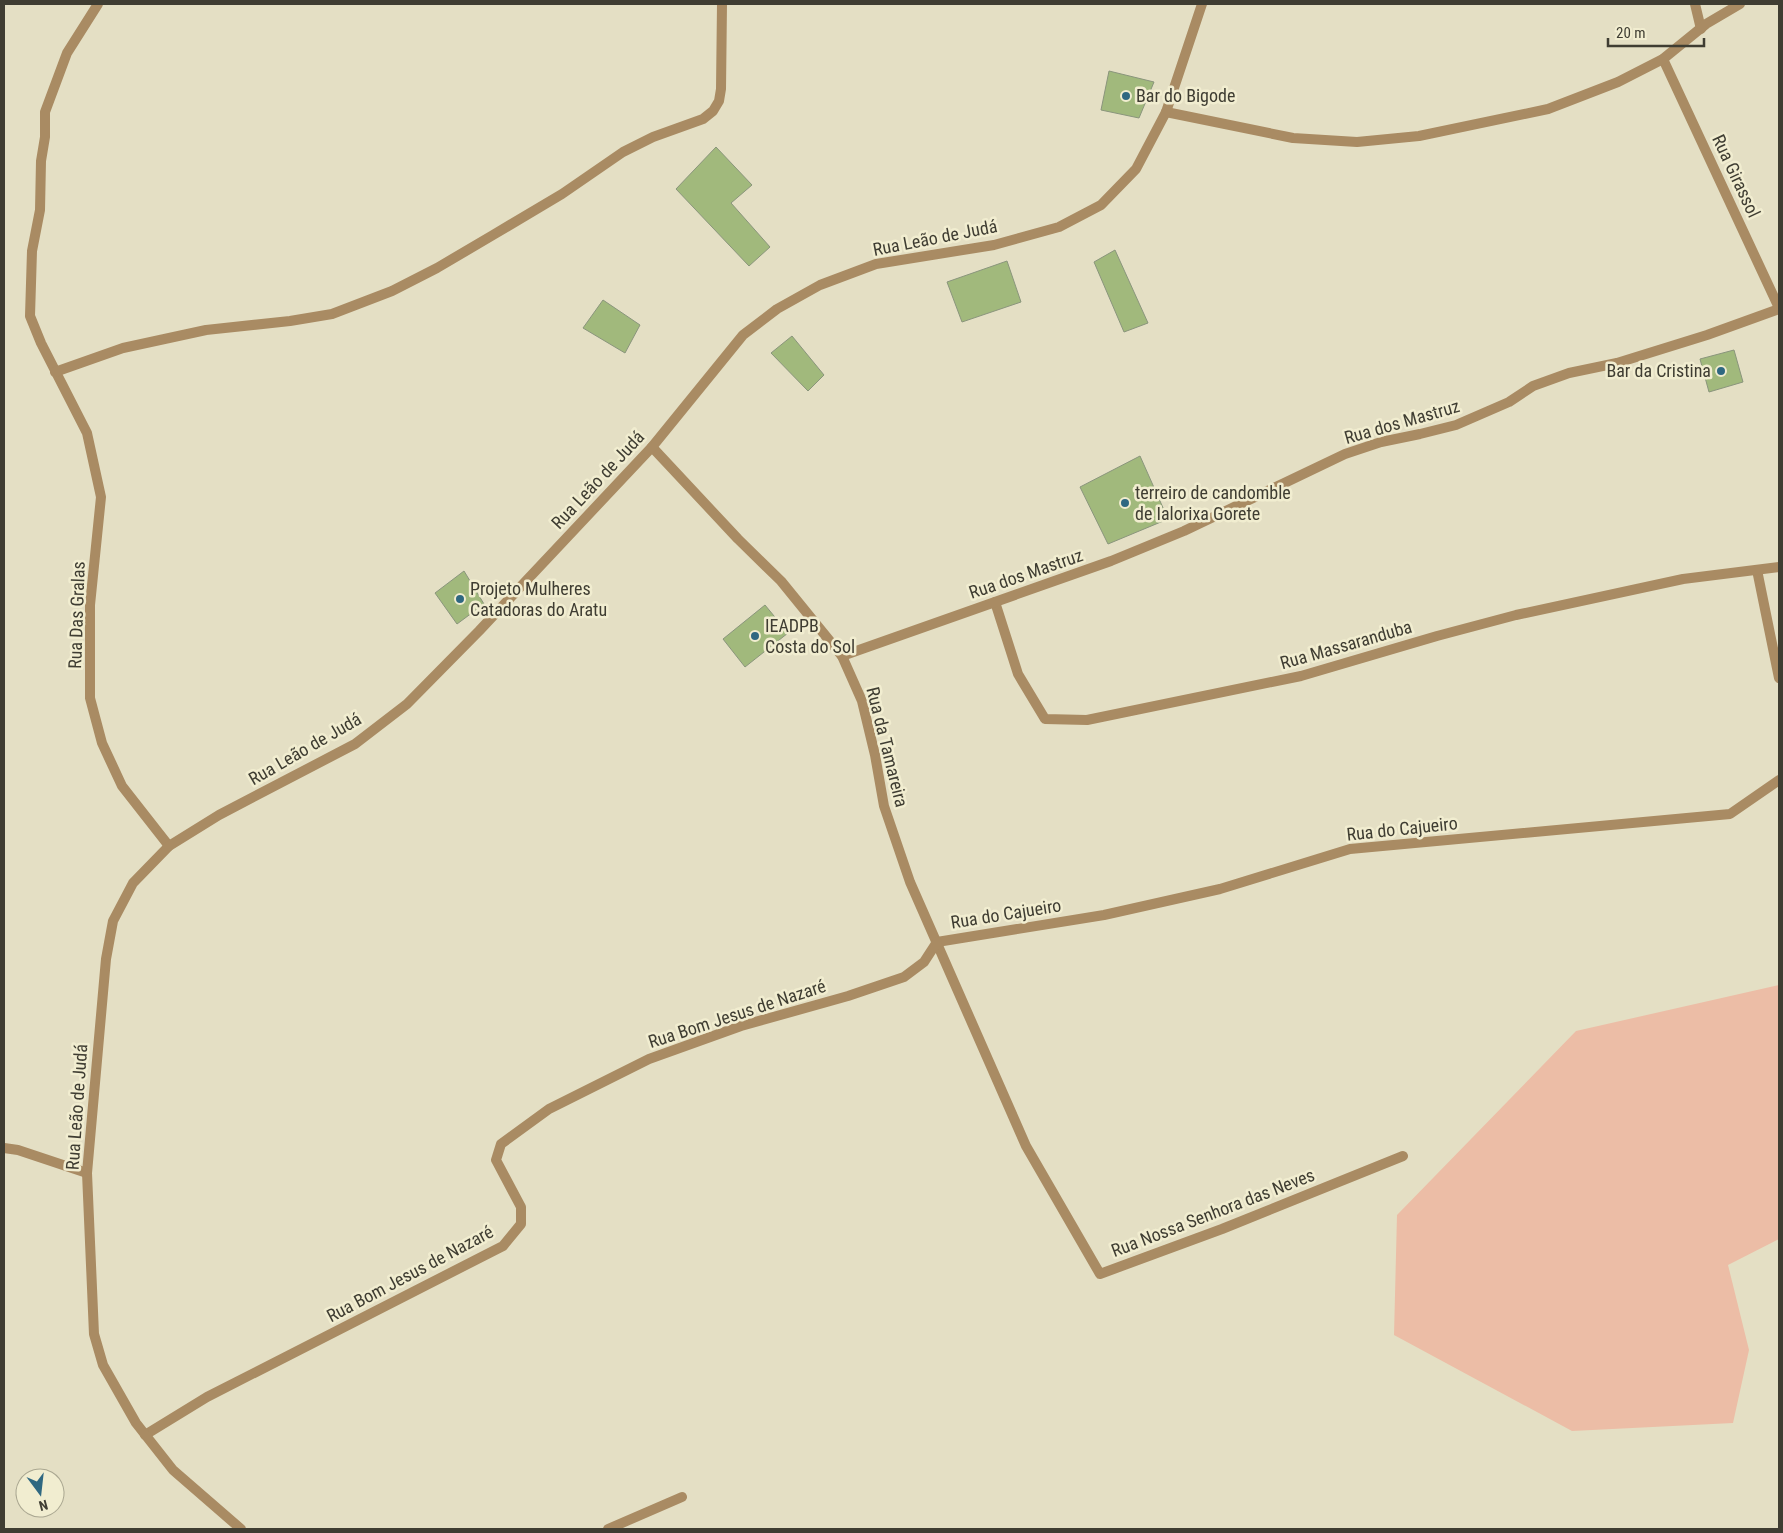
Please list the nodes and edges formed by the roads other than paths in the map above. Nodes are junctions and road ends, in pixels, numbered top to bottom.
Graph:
1 (98, 4) edge
2 (722, 4) edge
3 (1202, 4) edge
4 (1695, 4) edge
5 (1740, 4) edge
6 (1701, 29) junction
7 (1663, 59) junction
8 (1166, 112) junction
9 (1779, 308) edge
10 (55, 372) junction
11 (652, 447) junction
12 (1779, 567) edge
13 (1757, 570) junction
14 (995, 602) junction
15 (842, 656) junction
16 (1779, 678) edge
17 (1779, 780) edge
18 (169, 846) junction
19 (936, 942) junction
20 (4, 1148) edge
21 (1403, 1156) dead end
22 (88, 1173) junction
23 (145, 1435) junction
24 (682, 1497) dead end
25 (242, 1529) edge
26 (608, 1529) edge

1 - 10 street, Rua Das Gralas
2 - 10 street
3 - 8 street, Rua Leão de Judá
4 - 6 street
5 - 6 street
6 - 7 street
7 - 8 street
7 - 9 street, Rua Girassol
8 - 11 street, Rua Leão de Judá
9 - 14 street, Rua dos Mastruz
10 - 18 street, Rua Das Gralas
11 - 15 street, Rua da Tamareira
11 - 18 street, Rua Leão de Judá
12 - 13 street, Rua Massaranduba
13 - 14 street, Rua Massaranduba
13 - 16 street
14 - 15 street, Rua dos Mastruz
15 - 19 street, Rua da Tamareira
17 - 19 street, Rua do Cajueiro
18 - 22 street, Rua Leão de Judá
19 - 21 street, Rua Nossa Senhora das Neves
19 - 23 street, Rua Bom Jesus de Nazaré
20 - 22 street
22 - 23 street, Rua Leão de Judá
23 - 25 street, Rua Leão de Judá
24 - 26 street

